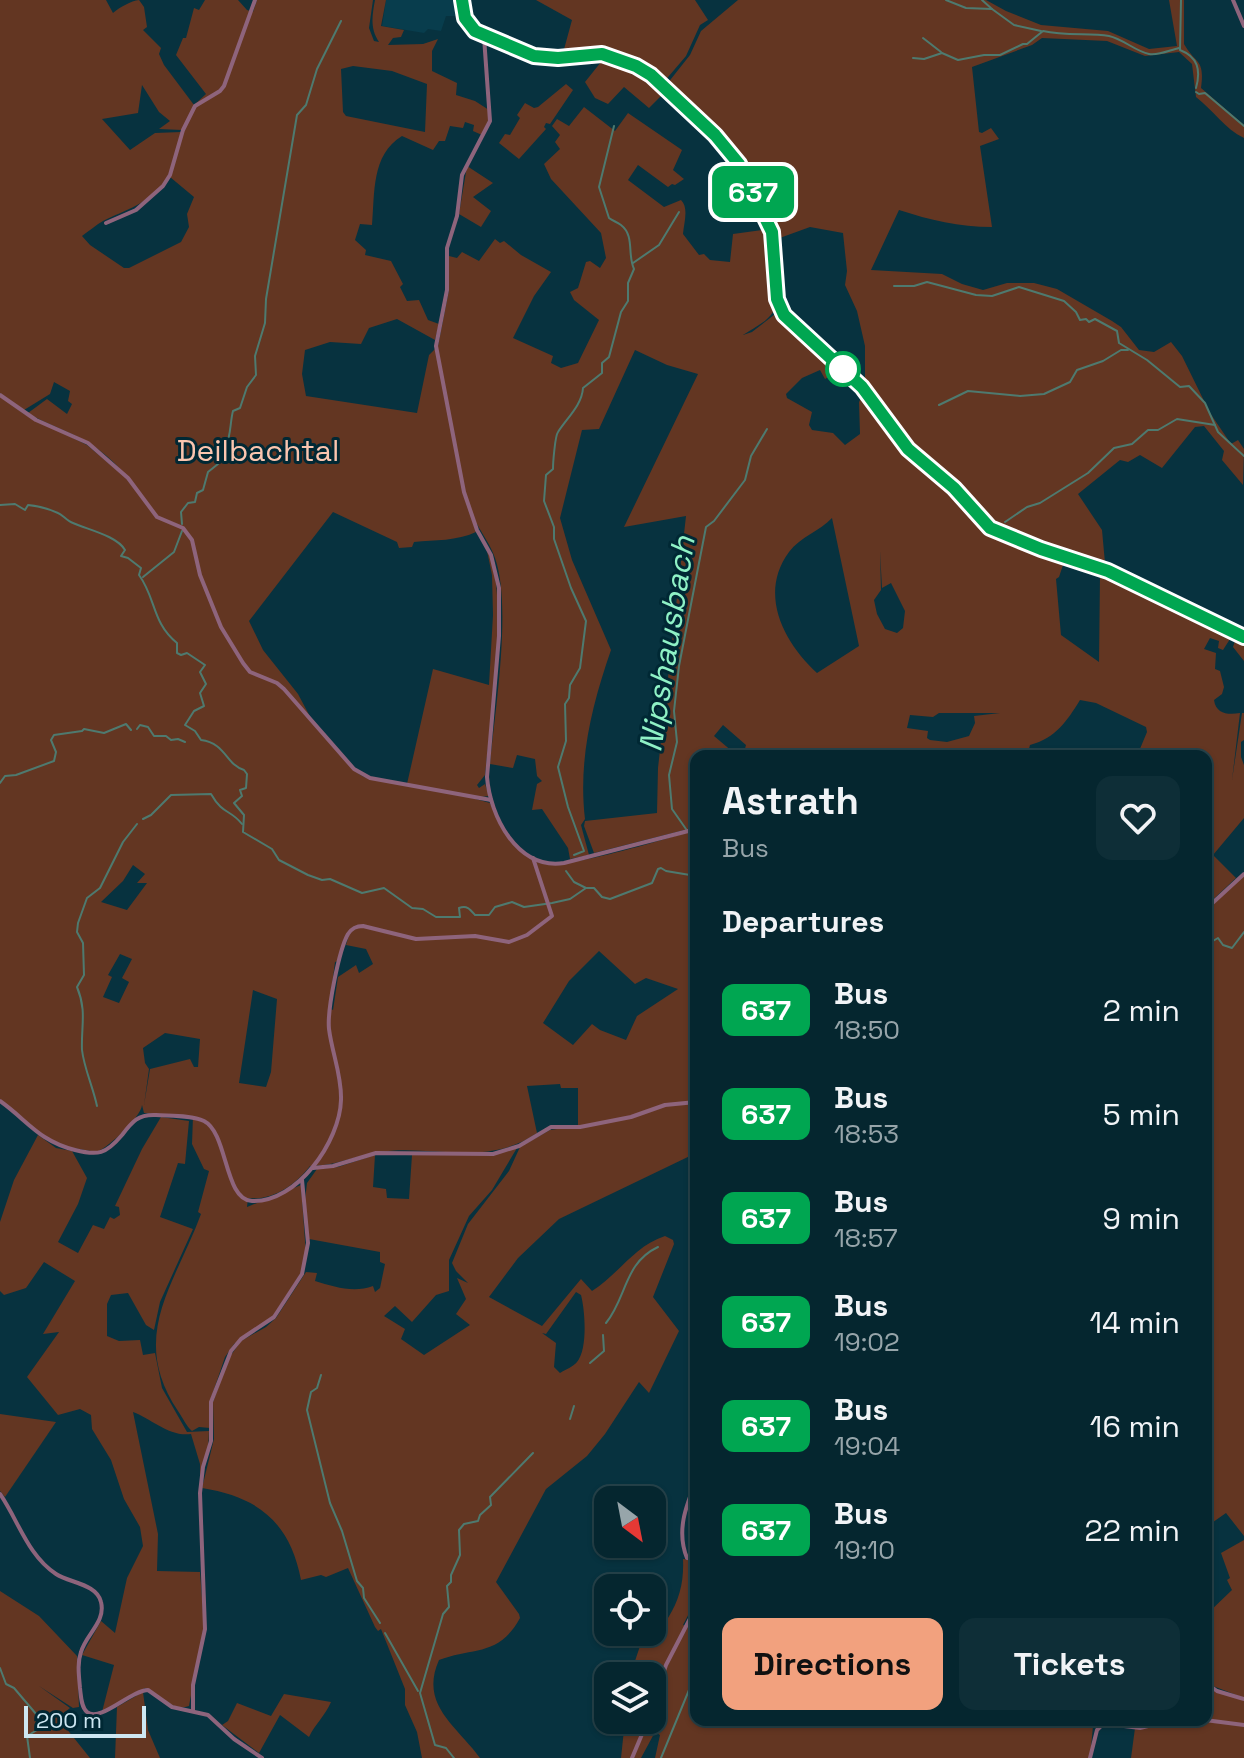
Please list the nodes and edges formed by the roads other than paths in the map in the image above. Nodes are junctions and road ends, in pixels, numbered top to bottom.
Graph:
1 (255, 0) edge
2 (462, 0) edge
3 (1233, 0) edge
4 (1244, 26) edge
5 (484, 37) junction
6 (106, 223) dead end
7 (0, 395) edge
8 (1244, 637) edge
9 (491, 800) junction
10 (690, 831) edge
11 (533, 858) junction
12 (1244, 874) edge
13 (1212, 903) edge
14 (0, 1101) edge
15 (690, 1103) edge
16 (313, 1168) junction
17 (302, 1180) junction
18 (0, 1494) edge
19 (690, 1499) edge
20 (690, 1558) edge
21 (690, 1619) edge
22 (666, 1665) edge
23 (1212, 1687) edge
24 (1244, 1699) edge
25 (193, 1710) junction
26 (1212, 1721) edge
27 (1244, 1725) edge
28 (1103, 1726) edge
29 (1116, 1726) edge
30 (1148, 1726) edge
31 (642, 1734) edge
32 (262, 1758) edge
33 (632, 1758) edge
34 (1090, 1758) edge

1 - 6 street
2 - 5 main road
3 - 4 street
5 - 8 main road
5 - 9 street
7 - 9 street
9 - 11 street
10 - 11 street
11 - 16 street
12 - 13 street
14 - 17 street
15 - 16 street
16 - 17 street
17 - 25 street
18 - 25 street
19 - 20 street
21 - 22 street
23 - 24 street
25 - 32 street
26 - 27 street
28 - 34 street
29 - 30 street
31 - 33 street

